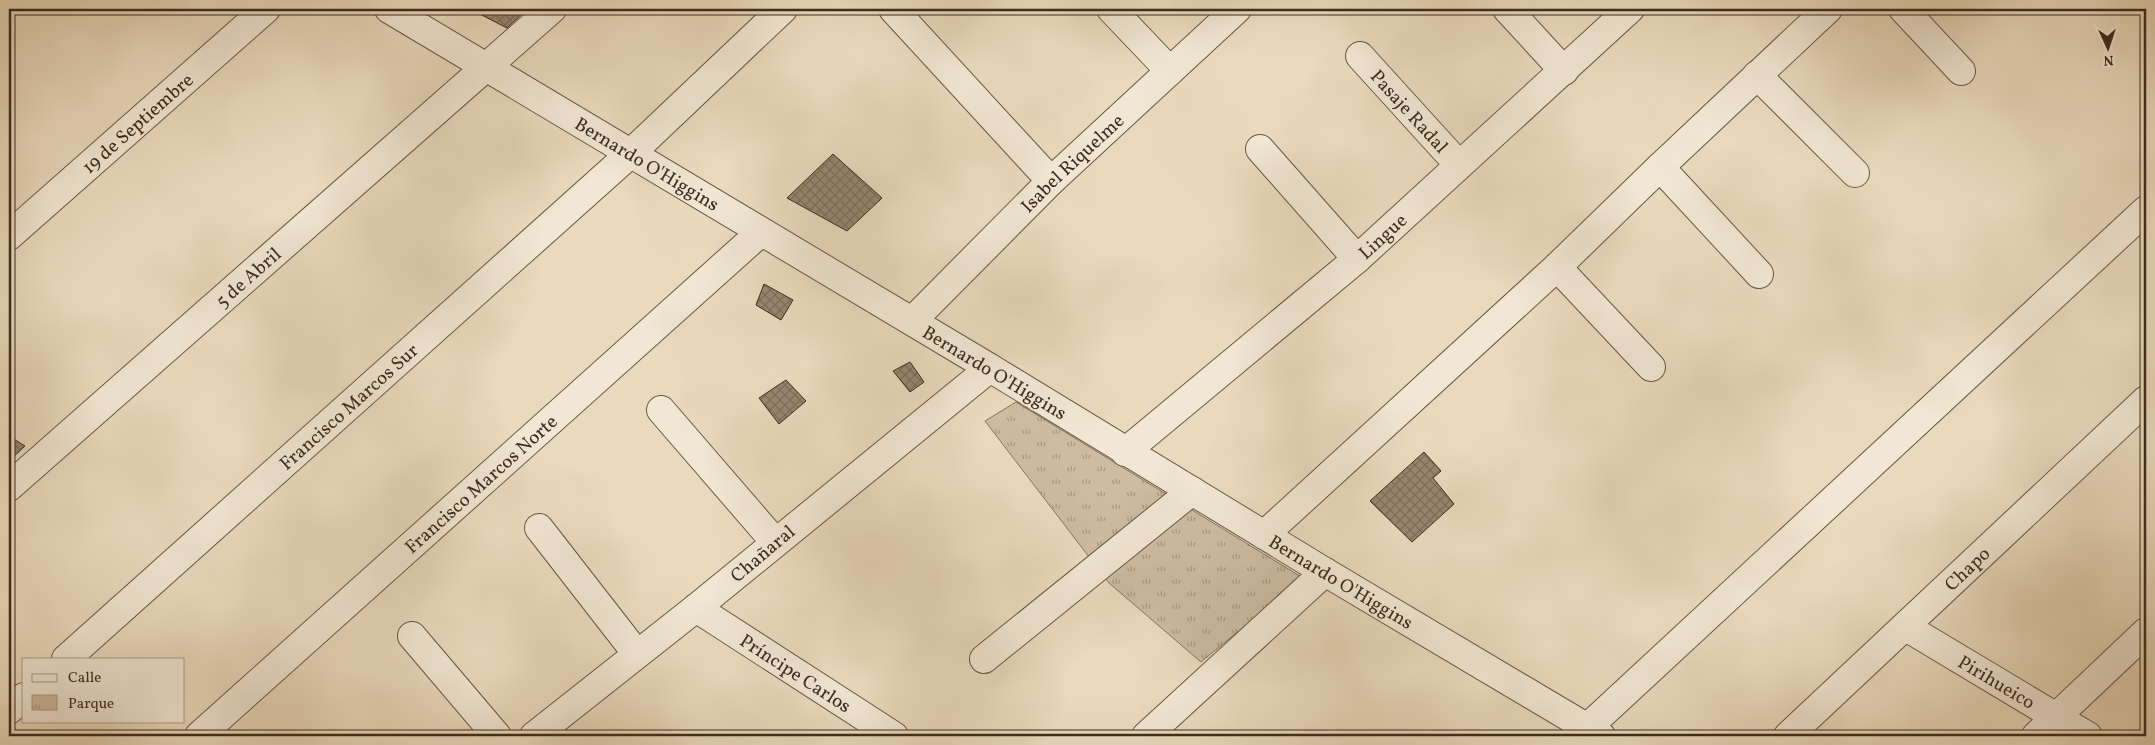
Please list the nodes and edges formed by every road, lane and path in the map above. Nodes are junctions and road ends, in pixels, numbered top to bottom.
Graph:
1 (266, 9) edge
2 (389, 9) edge
3 (552, 9) edge
4 (784, 9) edge
5 (893, 9) edge
6 (1111, 9) edge
7 (1237, 9) edge
8 (1507, 9) edge
9 (1630, 9) edge
10 (1828, 9) edge
11 (1903, 9) edge
12 (1360, 56) dead end
13 (485, 67) junction
14 (1170, 71) junction
15 (1564, 71) junction
16 (1961, 71) dead end
17 (1757, 75) junction
18 (1260, 149) dead end
19 (630, 154) junction
20 (1459, 165) junction
21 (1660, 167) junction
22 (1855, 173) dead end
23 (1051, 181) junction
24 (2146, 210) edge
25 (761, 232) junction
26 (9, 236) edge
27 (1357, 259) junction
28 (1557, 267) junction
29 (1759, 274) dead end
30 (912, 321) junction
31 (1651, 366) dead end
32 (990, 368) junction
33 (2146, 400) edge
34 (661, 410) dead end
35 (1125, 452) junction
36 (9, 487) edge
37 (1192, 491) junction
38 (539, 528) dead end
39 (1264, 535) junction
40 (775, 542) junction
41 (1325, 572) junction
42 (696, 608) junction
43 (1906, 627) junction
44 (2146, 632) edge
45 (412, 636) dead end
46 (637, 654) junction
47 (67, 658) edge
48 (984, 659) dead end
49 (22, 699) edge
50 (9, 710) edge
51 (2056, 718) junction
52 (1594, 732) edge
53 (547, 733) edge
54 (199, 736) edge
55 (497, 736) edge
56 (894, 736) edge
57 (1146, 736) edge
58 (1788, 736) edge
59 (2036, 736) edge
60 (2088, 736) edge

1 - 26 street, 19 de Septiembre
2 - 13 street, Bernardo O'Higgins
3 - 13 street, 5 de Abril
4 - 19 street, Francisco Marcos Sur
5 - 23 street
6 - 14 street
7 - 14 street, Isabel Riquelme
8 - 15 street
9 - 15 street, Lingue
10 - 17 street
11 - 16 street
12 - 20 street, Pasaje Radal
13 - 19 street, Bernardo O'Higgins
13 - 36 street, 5 de Abril
14 - 23 street, Isabel Riquelme
15 - 20 street, Lingue
17 - 21 street
17 - 22 street
18 - 27 street
19 - 25 street, Bernardo O'Higgins
19 - 47 street, Francisco Marcos Sur
20 - 27 street, Lingue
21 - 28 street
21 - 29 street
23 - 30 street, Isabel Riquelme
24 - 52 street
25 - 30 street, Bernardo O'Higgins
25 - 54 street, Francisco Marcos Norte
27 - 35 street, Lingue
28 - 31 street
28 - 39 street
30 - 32 street, Bernardo O'Higgins
32 - 35 street, Bernardo O'Higgins
32 - 40 street, Chañaral
33 - 43 street, Chapo
34 - 40 street
35 - 37 street, Bernardo O'Higgins
37 - 39 street, Bernardo O'Higgins
37 - 48 street
38 - 46 street
39 - 41 street, Bernardo O'Higgins
40 - 42 street, Chañaral
41 - 52 street, Bernardo O'Higgins
41 - 57 street
42 - 46 street, Chañaral
42 - 56 street, Príncipe Carlos
43 - 51 street, Pirihueico
43 - 58 street, Chapo
44 - 51 street
45 - 55 street
46 - 53 street, Chañaral
49 - 50 street
51 - 59 street
51 - 60 street, Pirihueico

